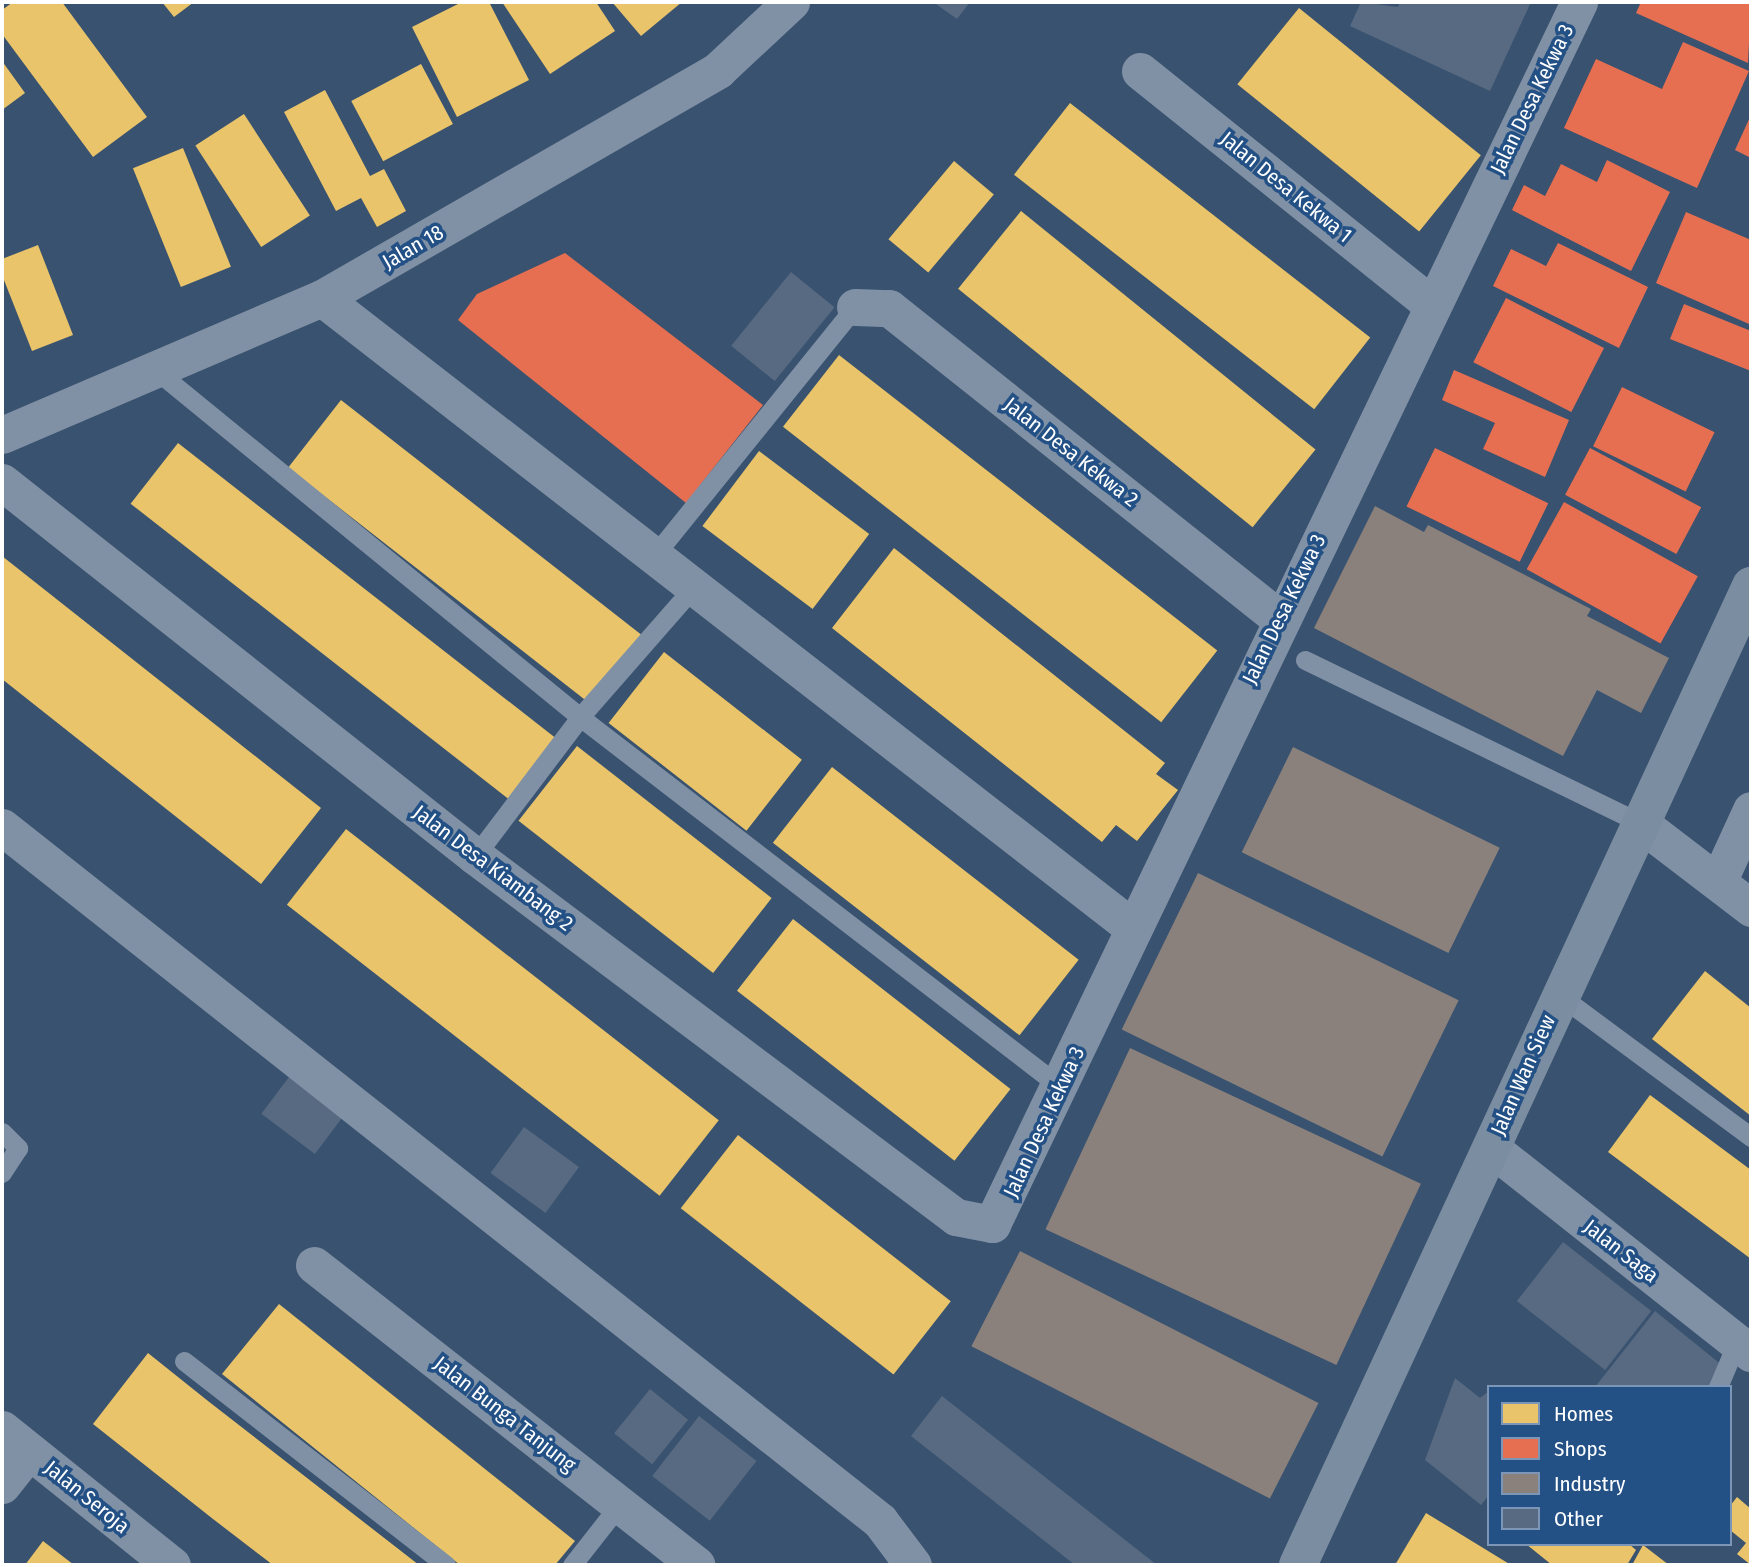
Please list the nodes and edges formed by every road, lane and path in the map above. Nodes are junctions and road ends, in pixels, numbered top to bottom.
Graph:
1 (791, 2) edge
2 (1579, 2) edge
3 (1140, 71) dead end
4 (322, 298) junction
5 (1431, 304) junction
6 (855, 307) joint
7 (158, 372) junction
8 (2, 435) edge
9 (2, 482) edge
10 (653, 557) junction
11 (1751, 586) edge
12 (693, 587) junction
13 (1279, 618) junction
14 (1305, 660) dead end
15 (580, 717) junction
16 (1751, 810) edge
17 (1640, 823) junction
18 (2, 827) edge
19 (475, 856) junction
20 (1718, 882) junction
21 (1751, 908) edge
22 (1132, 927) junction
23 (1559, 995) junction
24 (1062, 1088) junction
25 (2, 1132) edge
26 (1751, 1137) edge
27 (1491, 1148) junction
28 (2, 1173) edge
29 (998, 1219) joint
30 (314, 1265) dead end
31 (1744, 1348) edge
32 (184, 1361) dead end
33 (1719, 1385) edge
34 (15, 1440) edge
35 (2, 1486) edge
36 (620, 1504) junction
37 (172, 1565) edge
38 (446, 1565) edge
39 (572, 1565) edge
40 (696, 1565) edge
41 (913, 1565) edge
42 (1298, 1565) edge

1 - 4 street, Jalan 18
2 - 5 street, Jalan Desa Kekwa 3
3 - 5 street, Jalan Desa Kekwa 1
4 - 7 street, Jalan 18
4 - 10 street
5 - 13 street, Jalan Desa Kekwa 3
6 - 10 lane
6 - 13 street, Jalan Desa Kekwa 2
7 - 8 street, Jalan 18
7 - 15 lane
9 - 19 street, Jalan Desa Kiambang 2
10 - 12 street
11 - 17 street, Jalan Wan Siew
12 - 15 lane
12 - 22 street
13 - 22 street, Jalan Desa Kekwa 3
14 - 17 lane
15 - 19 lane
15 - 24 lane
16 - 20 street
17 - 20 street
17 - 23 street, Jalan Wan Siew
18 - 41 street
19 - 29 street, Jalan Desa Kiambang 2
20 - 21 street
22 - 24 street, Jalan Desa Kekwa 3
23 - 26 lane
23 - 27 street, Jalan Wan Siew
24 - 29 street, Jalan Desa Kekwa 3
25 - 28 lane
27 - 31 street, Jalan Saga
27 - 42 street, Jalan Wan Siew
30 - 36 street, Jalan Bunga Tanjung
31 - 33 lane
32 - 38 lane
34 - 35 street
34 - 37 street, Jalan Seroja
36 - 39 lane
36 - 40 street, Jalan Bunga Tanjung

